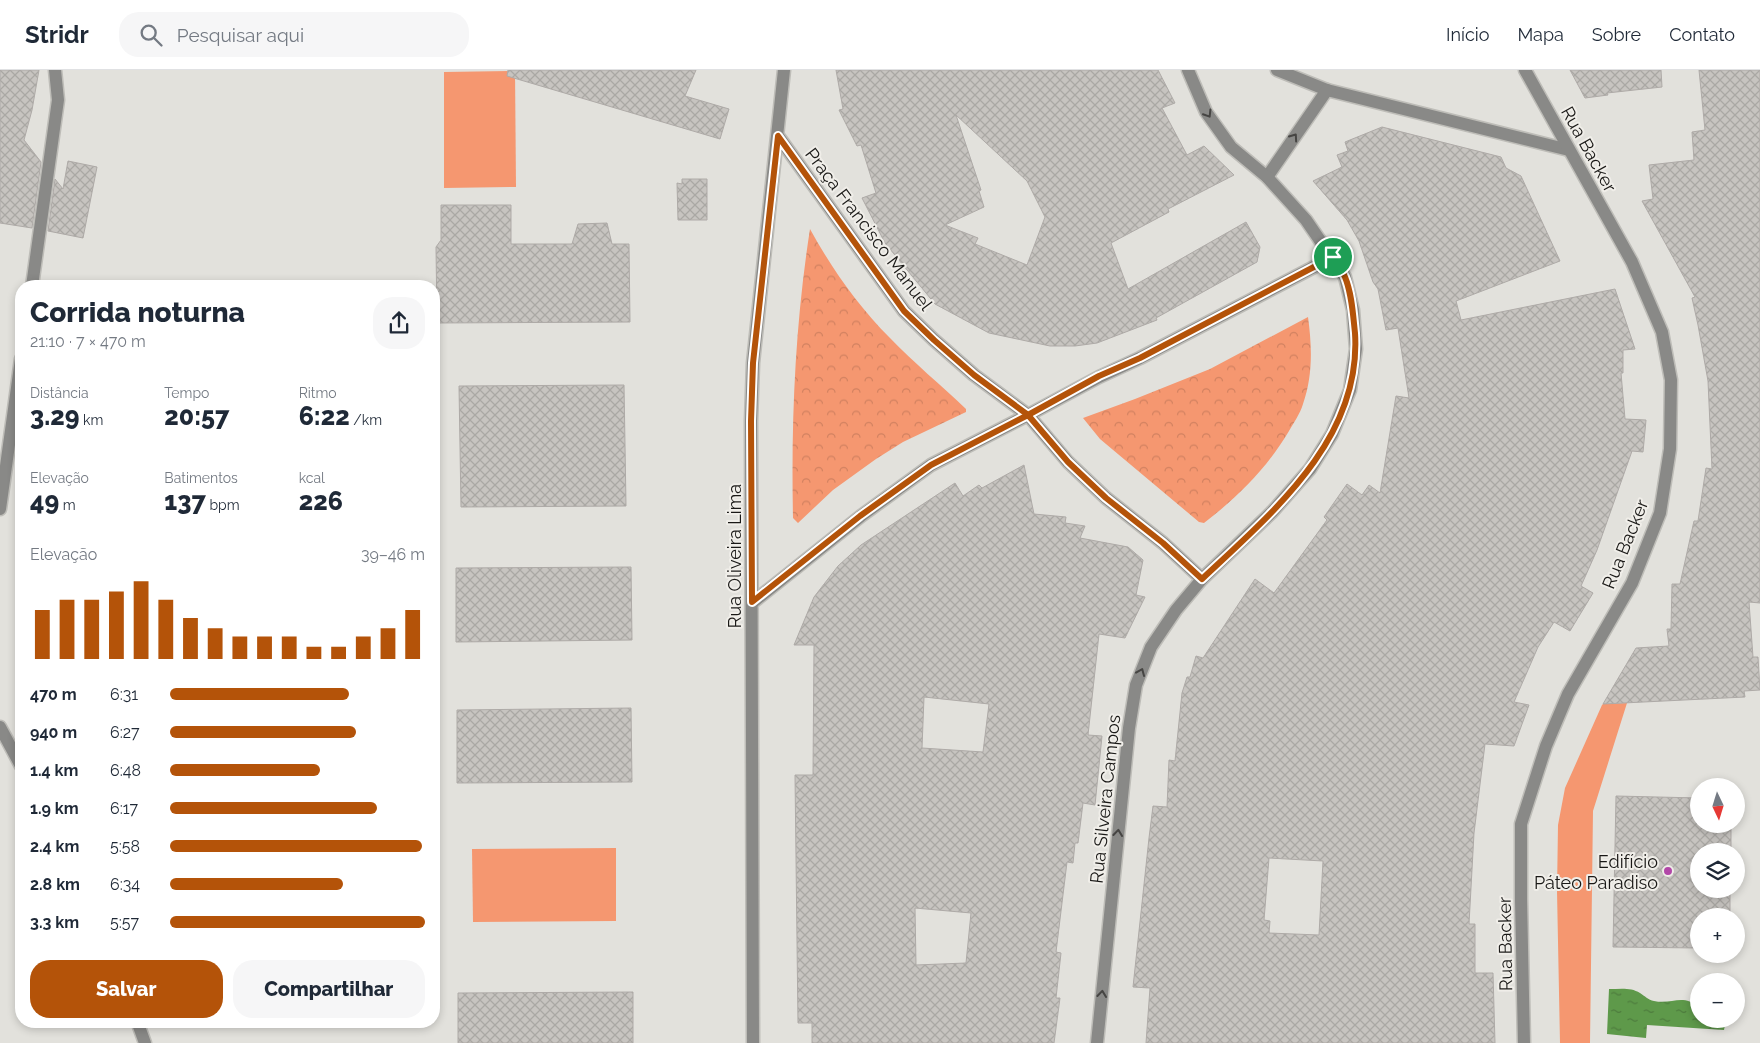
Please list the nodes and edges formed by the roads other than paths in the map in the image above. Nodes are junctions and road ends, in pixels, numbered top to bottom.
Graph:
1 (55, 70) edge
2 (784, 70) edge
3 (1188, 70) edge
4 (1277, 70) edge
5 (1525, 70) edge
6 (1327, 90) junction
7 (778, 136) junction
8 (1569, 150) junction
9 (1267, 177) junction
10 (1333, 257) junction
11 (33, 280) edge
12 (15, 402) edge
13 (1028, 415) junction
14 (0, 507) edge
15 (1202, 579) junction
16 (752, 602) junction
17 (0, 727) edge
18 (15, 755) edge
19 (140, 1028) edge
20 (145, 1043) edge
21 (753, 1043) edge
22 (1097, 1043) edge
23 (1524, 1043) edge

1 - 11 street
2 - 7 street, Rua Oliveira Lima
3 -> 9 street
4 - 6 street
5 - 8 street, Rua Backer
6 - 8 street
9 -> 6 street
7 - 13 street, Praça Francisco Manuel
7 - 16 street, Rua Oliveira Lima
8 - 23 street, Rua Backer
9 - 10 street
10 - 13 street
10 - 15 street, Rua Silveira Campos
12 - 14 street
13 - 15 street, Praça Francisco Manuel
13 - 16 street
22 -> 15 street, Rua Silveira Campos
16 - 21 street, Rua Oliveira Lima
17 - 18 street
19 - 20 street

